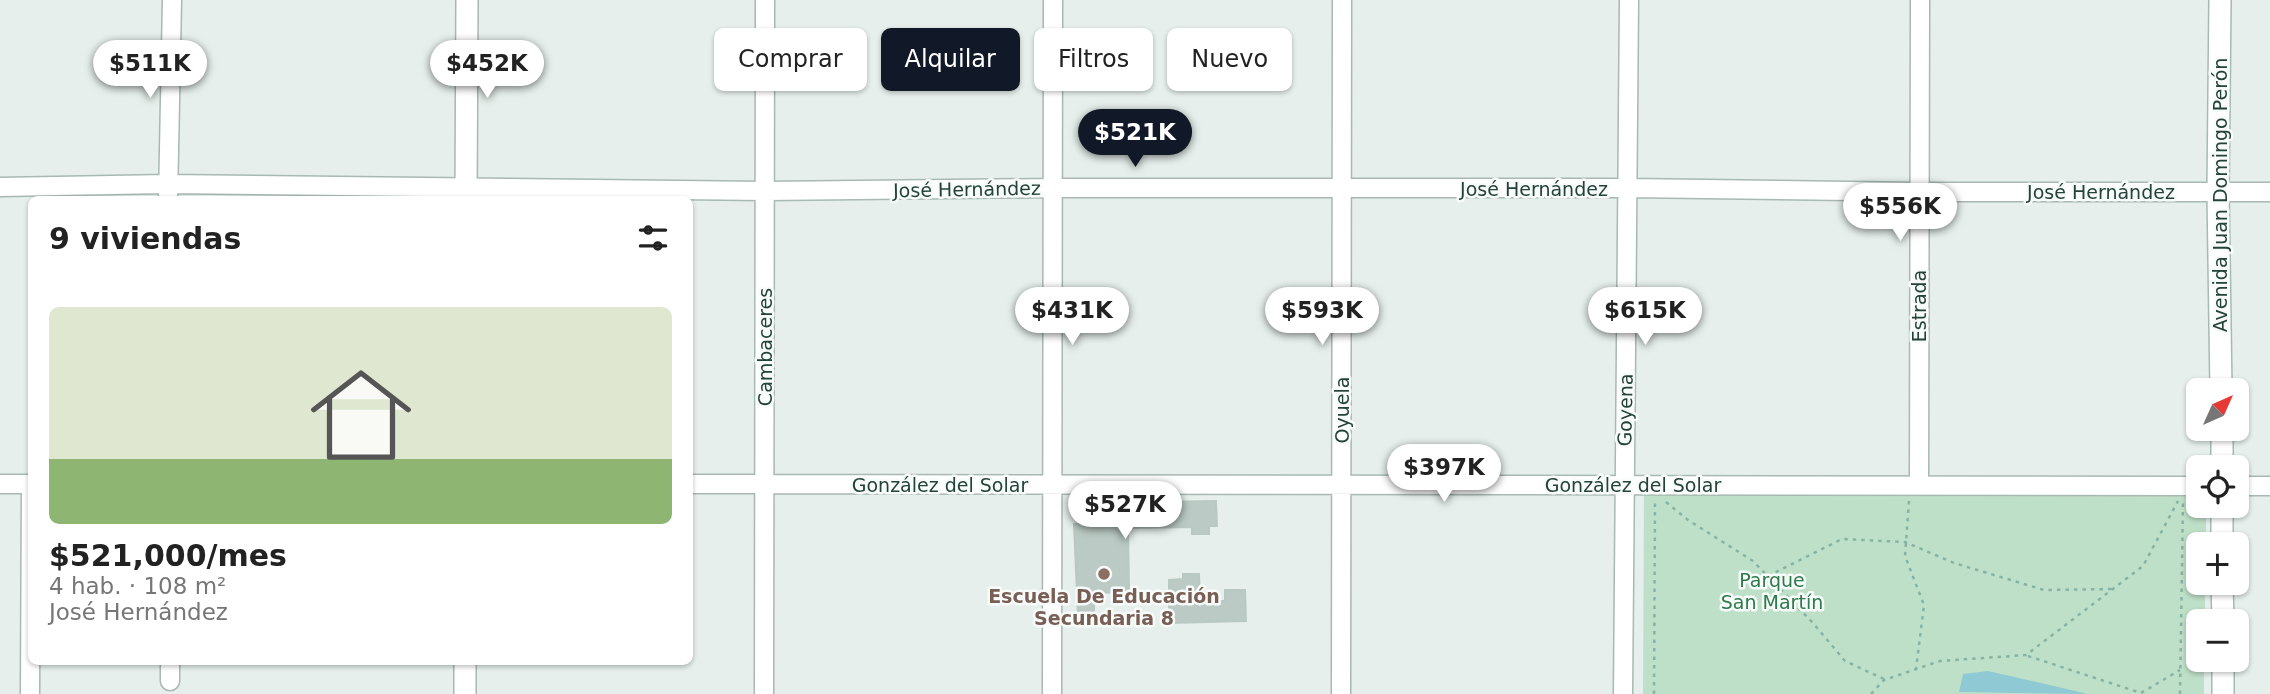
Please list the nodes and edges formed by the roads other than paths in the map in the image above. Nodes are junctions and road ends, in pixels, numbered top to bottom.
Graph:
1 (172, 0) edge
2 (467, 0) edge
3 (765, 0) edge
4 (1054, 0) edge
5 (1342, 0) edge
6 (1629, 0) edge
7 (1920, 0) edge
8 (2220, 0) edge
9 (0, 187) edge
10 (1053, 188) junction
11 (1629, 188) junction
12 (1342, 189) junction
13 (765, 191) junction
14 (168, 192) edge
15 (1919, 192) junction
16 (2218, 192) junction
17 (2270, 192) edge
18 (466, 193) edge
19 (2221, 378) edge
20 (0, 484) edge
21 (28, 484) edge
22 (693, 484) edge
23 (765, 484) junction
24 (1053, 485) junction
25 (1341, 485) junction
26 (1624, 485) junction
27 (1919, 485) junction
28 (2186, 486) edge
29 (2249, 486) edge
30 (2270, 486) edge
31 (30, 665) edge
32 (170, 665) edge
33 (465, 665) edge
34 (2222, 672) edge
35 (170, 681) dead end
36 (30, 694) edge
37 (465, 694) edge
38 (764, 694) edge
39 (1052, 694) edge
40 (1341, 694) edge
41 (1623, 694) edge
42 (2223, 694) edge

1 - 14 street
2 - 18 main road
3 - 13 street, Cambaceres
4 - 10 street
5 - 12 street, Oyuela
6 - 11 street, Goyena
7 - 15 street, Estrada
8 - 16 main road, Avenida Juan Domingo Perón
9 - 14 street, José Hernández
10 - 12 street, José Hernández
10 - 13 street, José Hernández
10 - 24 street
11 - 12 street, José Hernández
11 - 15 street, José Hernández
11 - 26 street, Goyena
12 - 25 street, Oyuela
13 - 18 street, José Hernández
13 - 23 street, Cambaceres
14 - 18 street, José Hernández
15 - 16 street, José Hernández
15 - 27 street, Estrada
16 - 17 street, José Hernández
16 - 19 main road, Avenida Juan Domingo Perón
20 - 21 street
22 - 23 street, González del Solar
23 - 24 street, González del Solar
23 - 38 street, Cambaceres
24 - 25 street, González del Solar
24 - 39 street
25 - 26 street, González del Solar
25 - 40 street, Oyuela
26 - 27 street, González del Solar
26 - 41 street, Goyena
27 - 28 street, González del Solar
29 - 30 street
31 - 36 street
32 - 35 street
33 - 37 main road
34 - 42 main road

